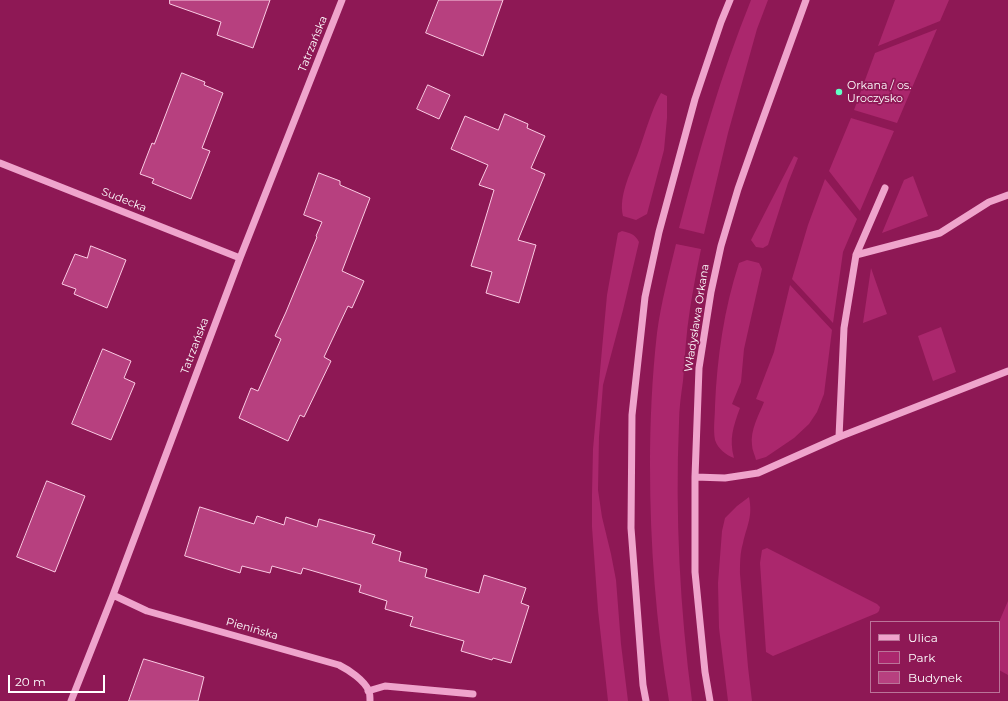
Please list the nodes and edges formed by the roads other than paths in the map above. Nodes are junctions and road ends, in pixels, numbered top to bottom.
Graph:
1 (342, 0) edge
2 (730, 0) edge
3 (806, 0) edge
4 (0, 163) edge
5 (885, 188) dead end
6 (1008, 195) edge
7 (856, 255) junction
8 (240, 258) junction
9 (1008, 371) edge
10 (839, 437) junction
11 (695, 477) junction
12 (113, 596) junction
13 (368, 691) junction
14 (473, 694) dead end
15 (71, 701) edge
16 (370, 701) edge
17 (646, 701) edge
18 (710, 701) edge

1 - 8 street, Tatrzańska
2 - 17 street
3 - 11 street, Władysława Orkana
4 - 8 street, Sudecka
5 - 7 street
6 - 7 street
7 - 10 street
8 - 12 street, Tatrzańska
9 - 10 street
10 - 11 street
11 - 18 street, Władysława Orkana
12 - 13 street, Pienińska
12 - 15 street, Tatrzańska
13 - 14 street
13 - 16 street, Pienińska

